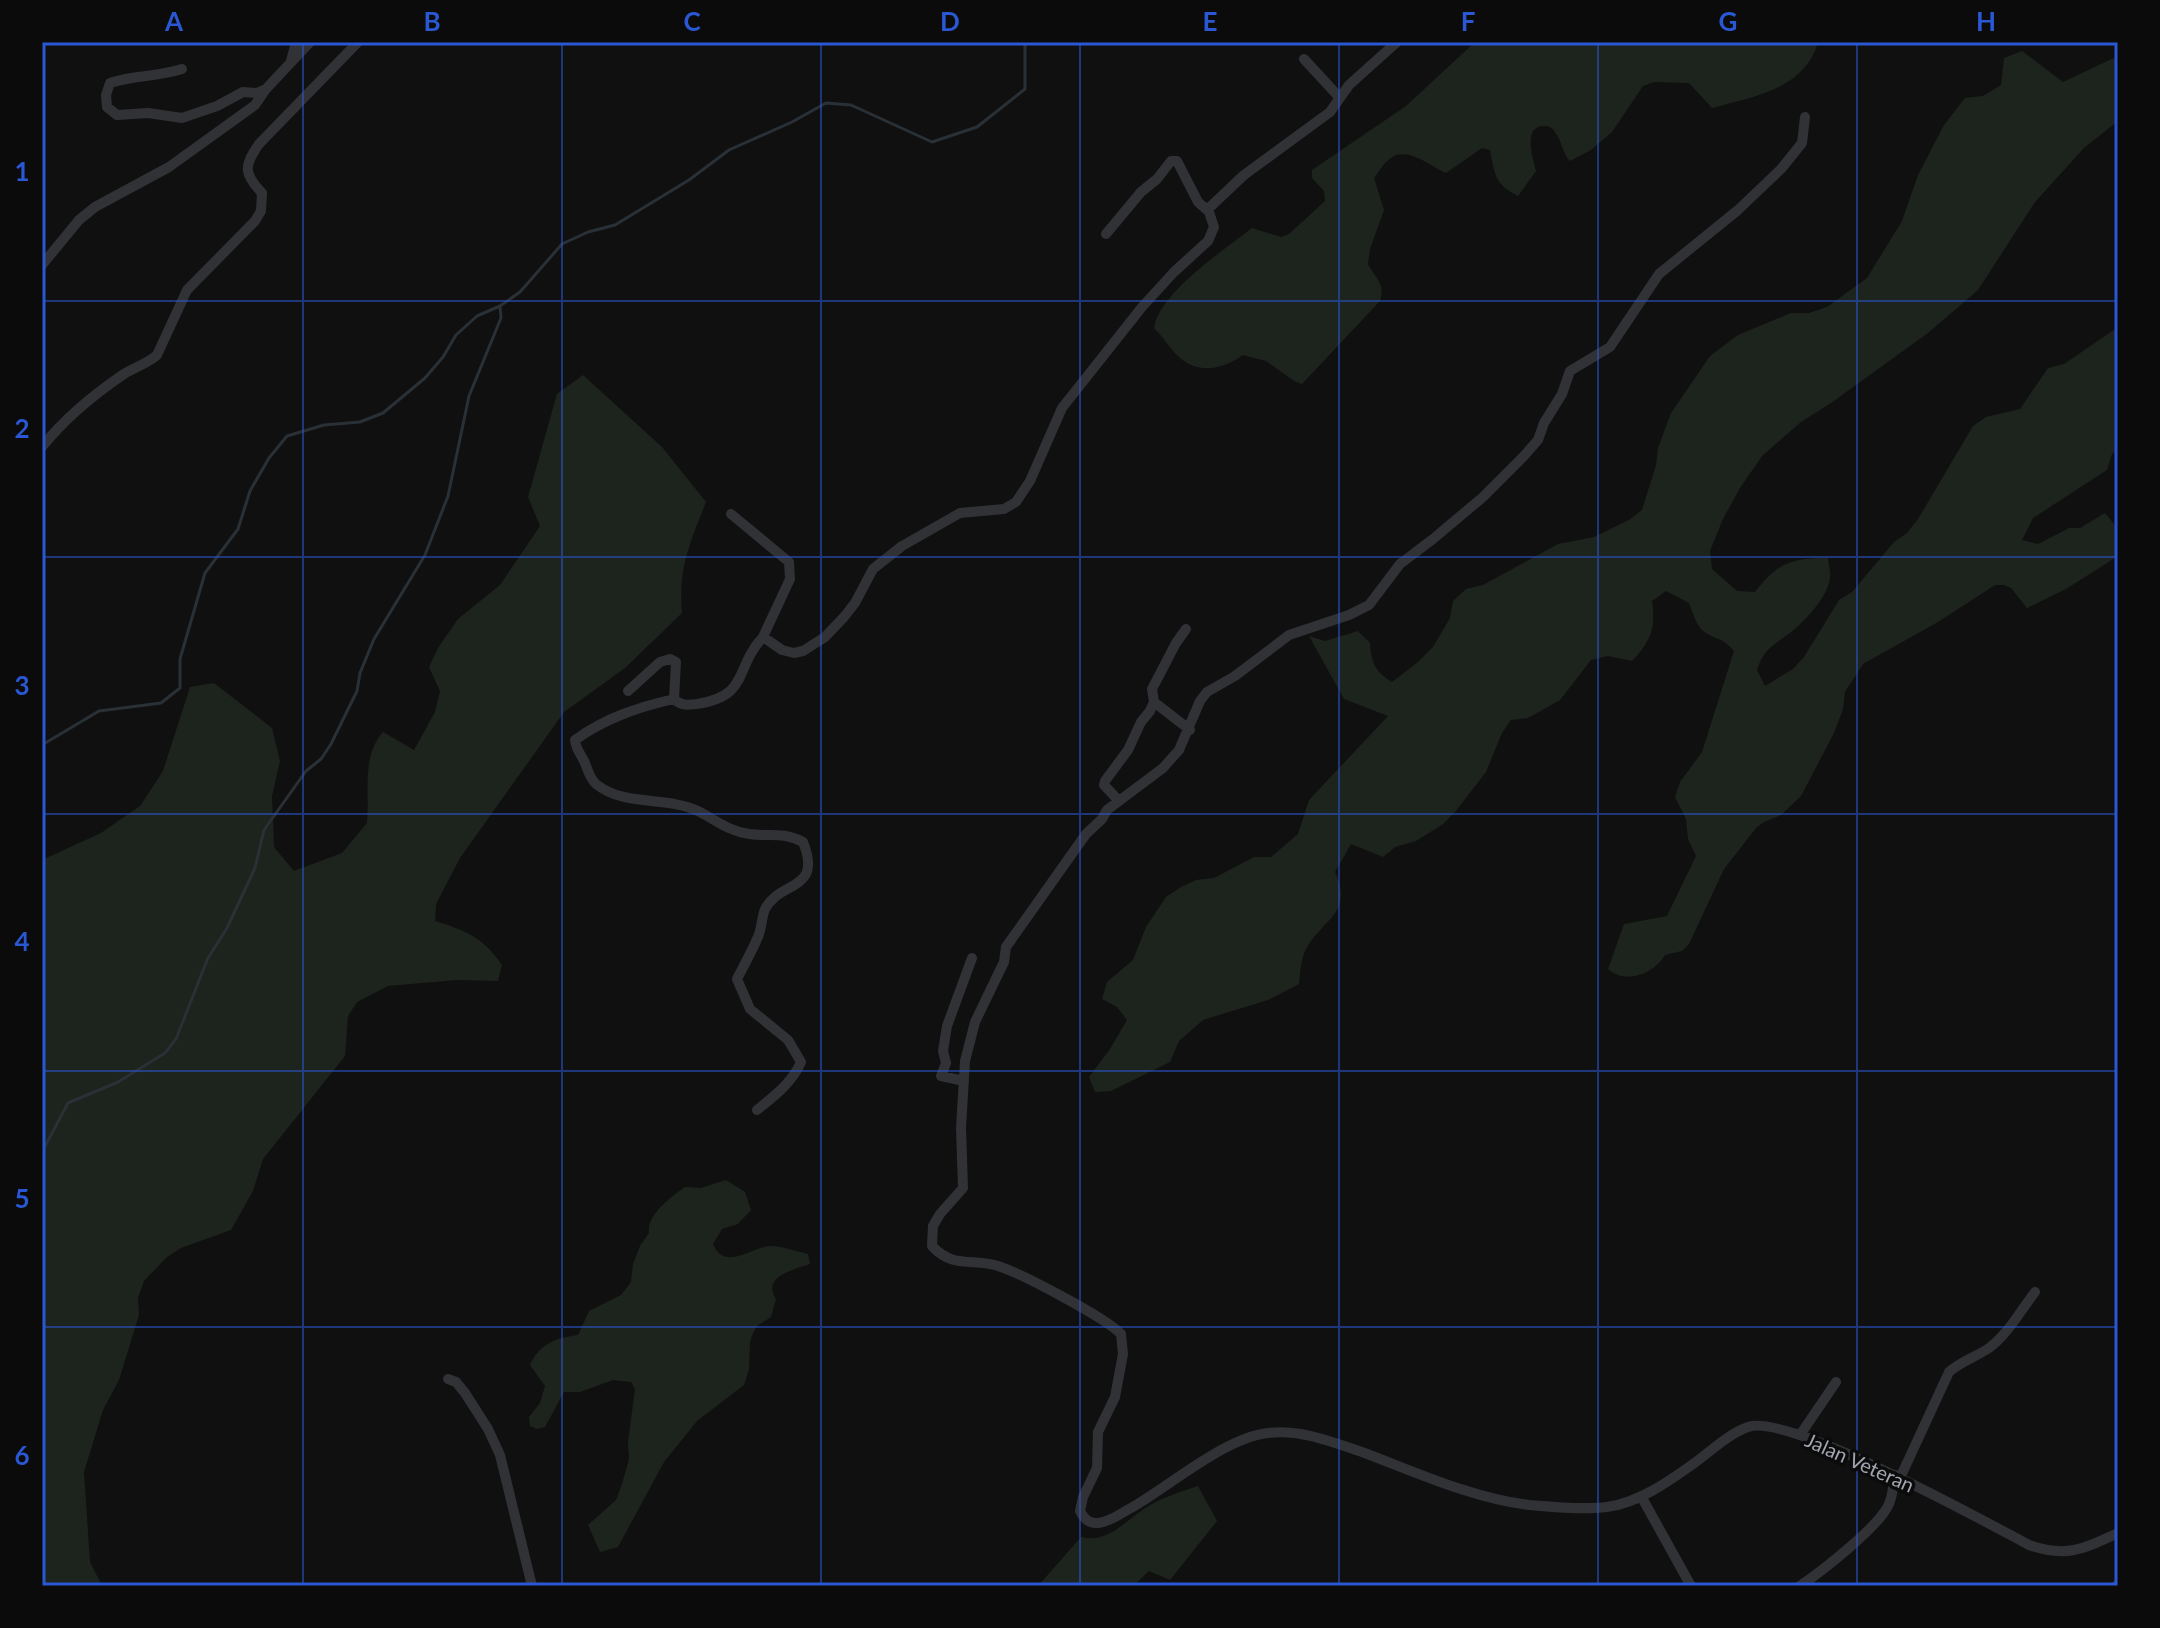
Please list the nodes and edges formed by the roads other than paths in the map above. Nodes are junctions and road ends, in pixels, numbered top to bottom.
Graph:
1 (296, 42) edge
2 (310, 42) edge
3 (358, 42) edge
4 (1397, 42) edge
5 (1304, 59) dead end
6 (290, 63) junction
7 (182, 69) dead end
8 (266, 89) junction
9 (1340, 98) junction
10 (1805, 117) dead end
11 (1207, 210) junction
12 (1106, 234) dead end
13 (42, 265) edge
14 (42, 447) edge
15 (731, 514) dead end
16 (1186, 629) dead end
17 (763, 637) junction
18 (628, 691) dead end
19 (674, 699) junction
20 (1154, 702) junction
21 (1190, 730) junction
22 (1119, 801) junction
23 (972, 958) dead end
24 (964, 1081) junction
25 (757, 1110) dead end
26 (2035, 1292) dead end
27 (448, 1379) dead end
28 (1836, 1382) dead end
29 (1800, 1435) junction
30 (1898, 1477) junction
31 (1641, 1496) junction
32 (2118, 1533) edge
33 (532, 1586) edge
34 (1691, 1586) edge
35 (1800, 1586) edge

1 - 6 street
2 - 6 street
3 - 14 street
4 - 9 street
5 - 9 street
6 - 8 street
7 - 8 street
8 - 13 street
9 - 11 street
10 - 21 street
11 - 12 street
11 - 17 street
15 - 17 street
16 - 20 street
17 - 19 street
18 - 19 street
19 - 25 street
20 - 21 street
20 - 22 street
21 - 22 street
22 - 24 street
23 - 24 street
24 - 31 street, Jalan Veteran
26 - 30 street
27 - 33 street
28 - 29 street
29 - 30 street, Jalan Veteran
29 - 31 street, Jalan Veteran
30 - 32 street, Jalan Veteran
30 - 35 street
31 - 34 street

